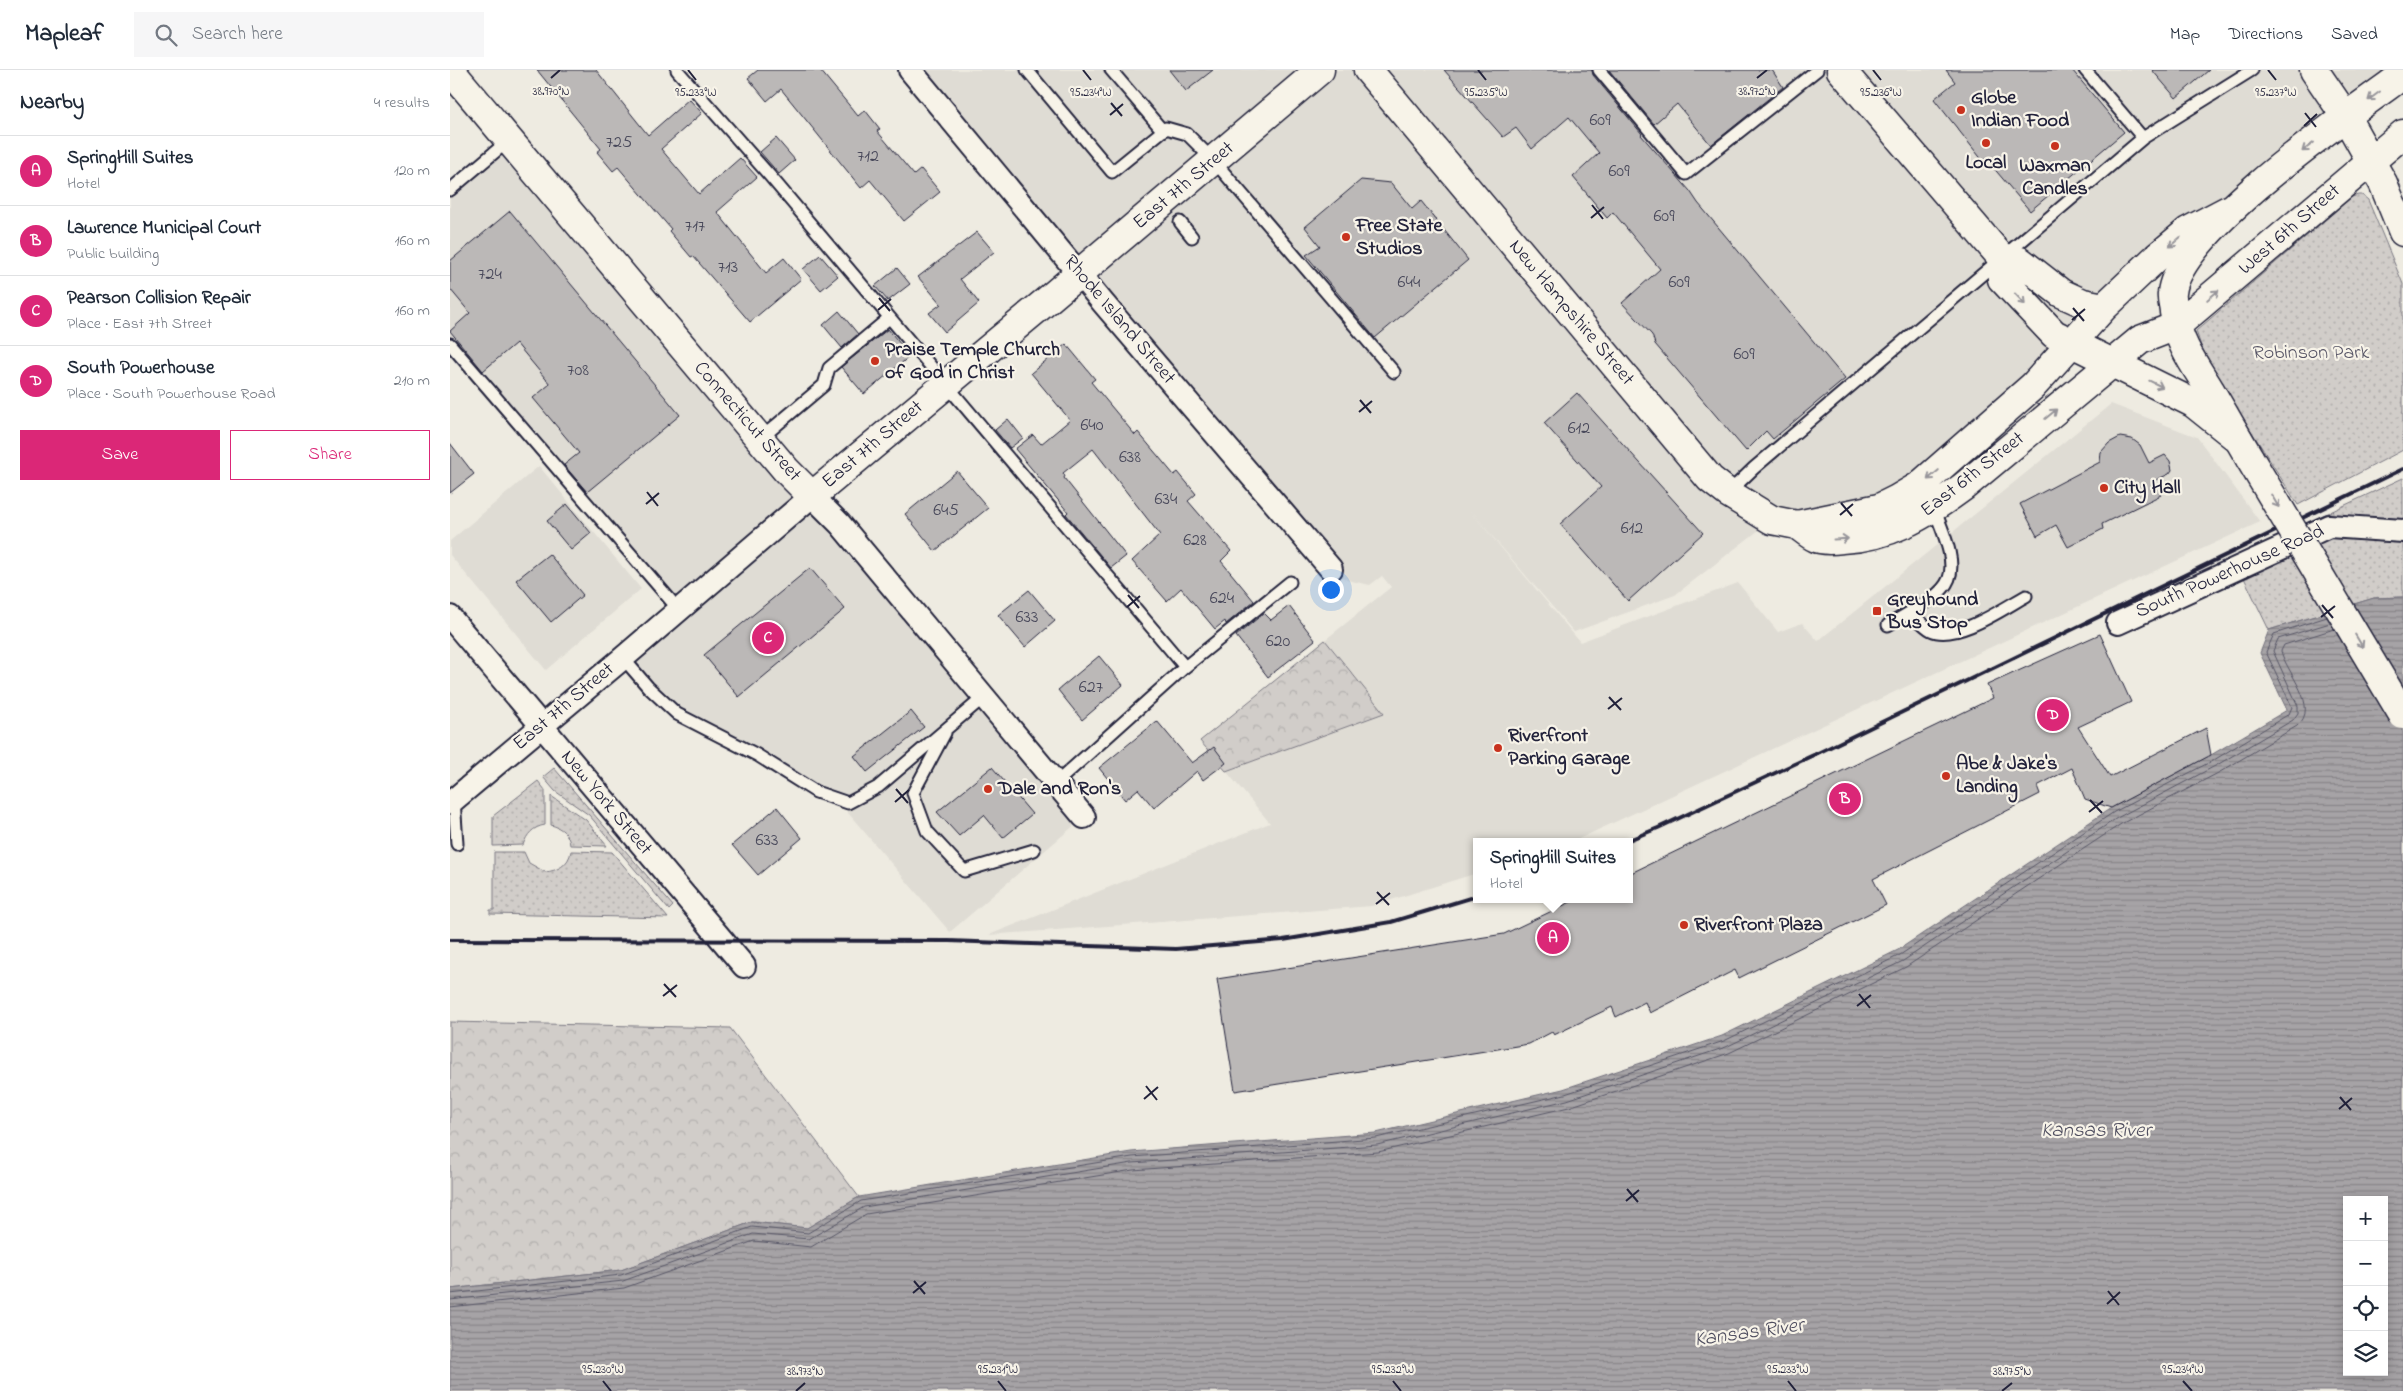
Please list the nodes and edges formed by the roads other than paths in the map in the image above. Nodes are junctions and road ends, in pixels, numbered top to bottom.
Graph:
1 (450, 70) edge
2 (677, 70) edge
3 (910, 70) edge
4 (1027, 70) edge
5 (1111, 70) edge
6 (1320, 70) edge
7 (1368, 70) edge
8 (1599, 70) edge
9 (1817, 70) edge
10 (1840, 70) edge
11 (2252, 70) edge
12 (2314, 70) edge
13 (2090, 72) edge
14 (2403, 75) edge
15 (2346, 117) junction
16 (1163, 131) junction
17 (2403, 134) edge
18 (2143, 138) junction
19 (509, 140) junction
20 (1214, 161) junction
21 (2371, 161) junction
22 (450, 190) edge
23 (2231, 208) junction
24 (1180, 222) dead end
25 (2403, 232) edge
26 (1192, 237) dead end
27 (2001, 257) junction
28 (1080, 272) junction
29 (2104, 307) junction
30 (889, 318) junction
31 (2176, 326) junction
32 (450, 344) edge
33 (2071, 344) junction
34 (2112, 363) junction
35 (1394, 372) dead end
36 (946, 385) junction
37 (760, 439) junction
38 (2244, 449) junction
39 (1728, 493) junction
40 (812, 496) junction
41 (1934, 509) junction
42 (1797, 525) junction
43 (2403, 531) edge
44 (1330, 569) dead end
45 (1290, 582) dead end
46 (2026, 596) dead end
47 (679, 610) junction
48 (1910, 612) junction
49 (450, 617) edge
50 (2118, 623) dead end
51 (1888, 625) dead end
52 (623, 658) junction
53 (1185, 667) junction
54 (984, 696) junction
55 (2403, 715) edge
56 (542, 726) junction
57 (948, 727) junction
58 (1056, 783) junction
59 (452, 801) edge
60 (1084, 817) dead end
61 (457, 844) dead end
62 (1034, 850) dead end
63 (744, 966) dead end

1 - 19 main road, Connecticut Street
2 - 30 lane
3 - 28 street, Rhode Island Street
4 - 16 lane
5 - 16 lane
6 - 20 main road, East 7th Street
7 - 39 main road, New Hampshire Street
8 - 9 lane
10 - 27 main road
11 - 18 lane
12 - 15 main road
13 - 18 lane
14 -> 15 main road
15 - 21 main road
15 -> 23 main road
16 - 20 lane
17 - 21 main road, West 6th Street
18 - 27 lane
19 - 22 lane
19 - 37 main road, Connecticut Street
20 - 28 main road, East 7th Street
20 - 35 lane
21 - 25 main road
31 -> 21 main road, West 6th Street
23 -> 29 main road
23 - 31 main road
24 - 26 lane
27 - 29 main road
27 -> 33 main road
27 - 39 lane
28 - 36 main road, East 7th Street
28 - 44 street, Rhode Island Street
29 - 33 main road
30 - 36 lane
30 - 37 lane
31 - 34 main road, West 6th Street
31 - 38 main road
32 - 47 lane
33 - 34 main road
33 -> 42 main road, East 6th Street
34 -> 38 main road
41 -> 34 main road, East 6th Street
36 - 40 main road, East 7th Street
36 - 53 lane
37 - 40 main road, Connecticut Street
38 -> 55 main road, bridge
39 - 42 main road, New Hampshire Street
40 - 47 street, East 7th Street
40 - 54 street, Connecticut Street
42 -> 41 main road, East 6th Street
41 - 48 lane
43 - 50 street, South Powerhouse Road
45 - 53 lane
46 - 48 lane
47 - 52 street, East 7th Street
48 - 51 lane
49 - 56 street, New York Street
52 - 56 street, East 7th Street
52 - 57 lane
53 - 58 lane
54 - 57 lane
54 - 58 street, Connecticut Street
56 - 59 street, East 7th Street
56 - 63 street, New York Street
57 - 62 lane
58 - 60 street, Connecticut Street
59 - 61 lane

